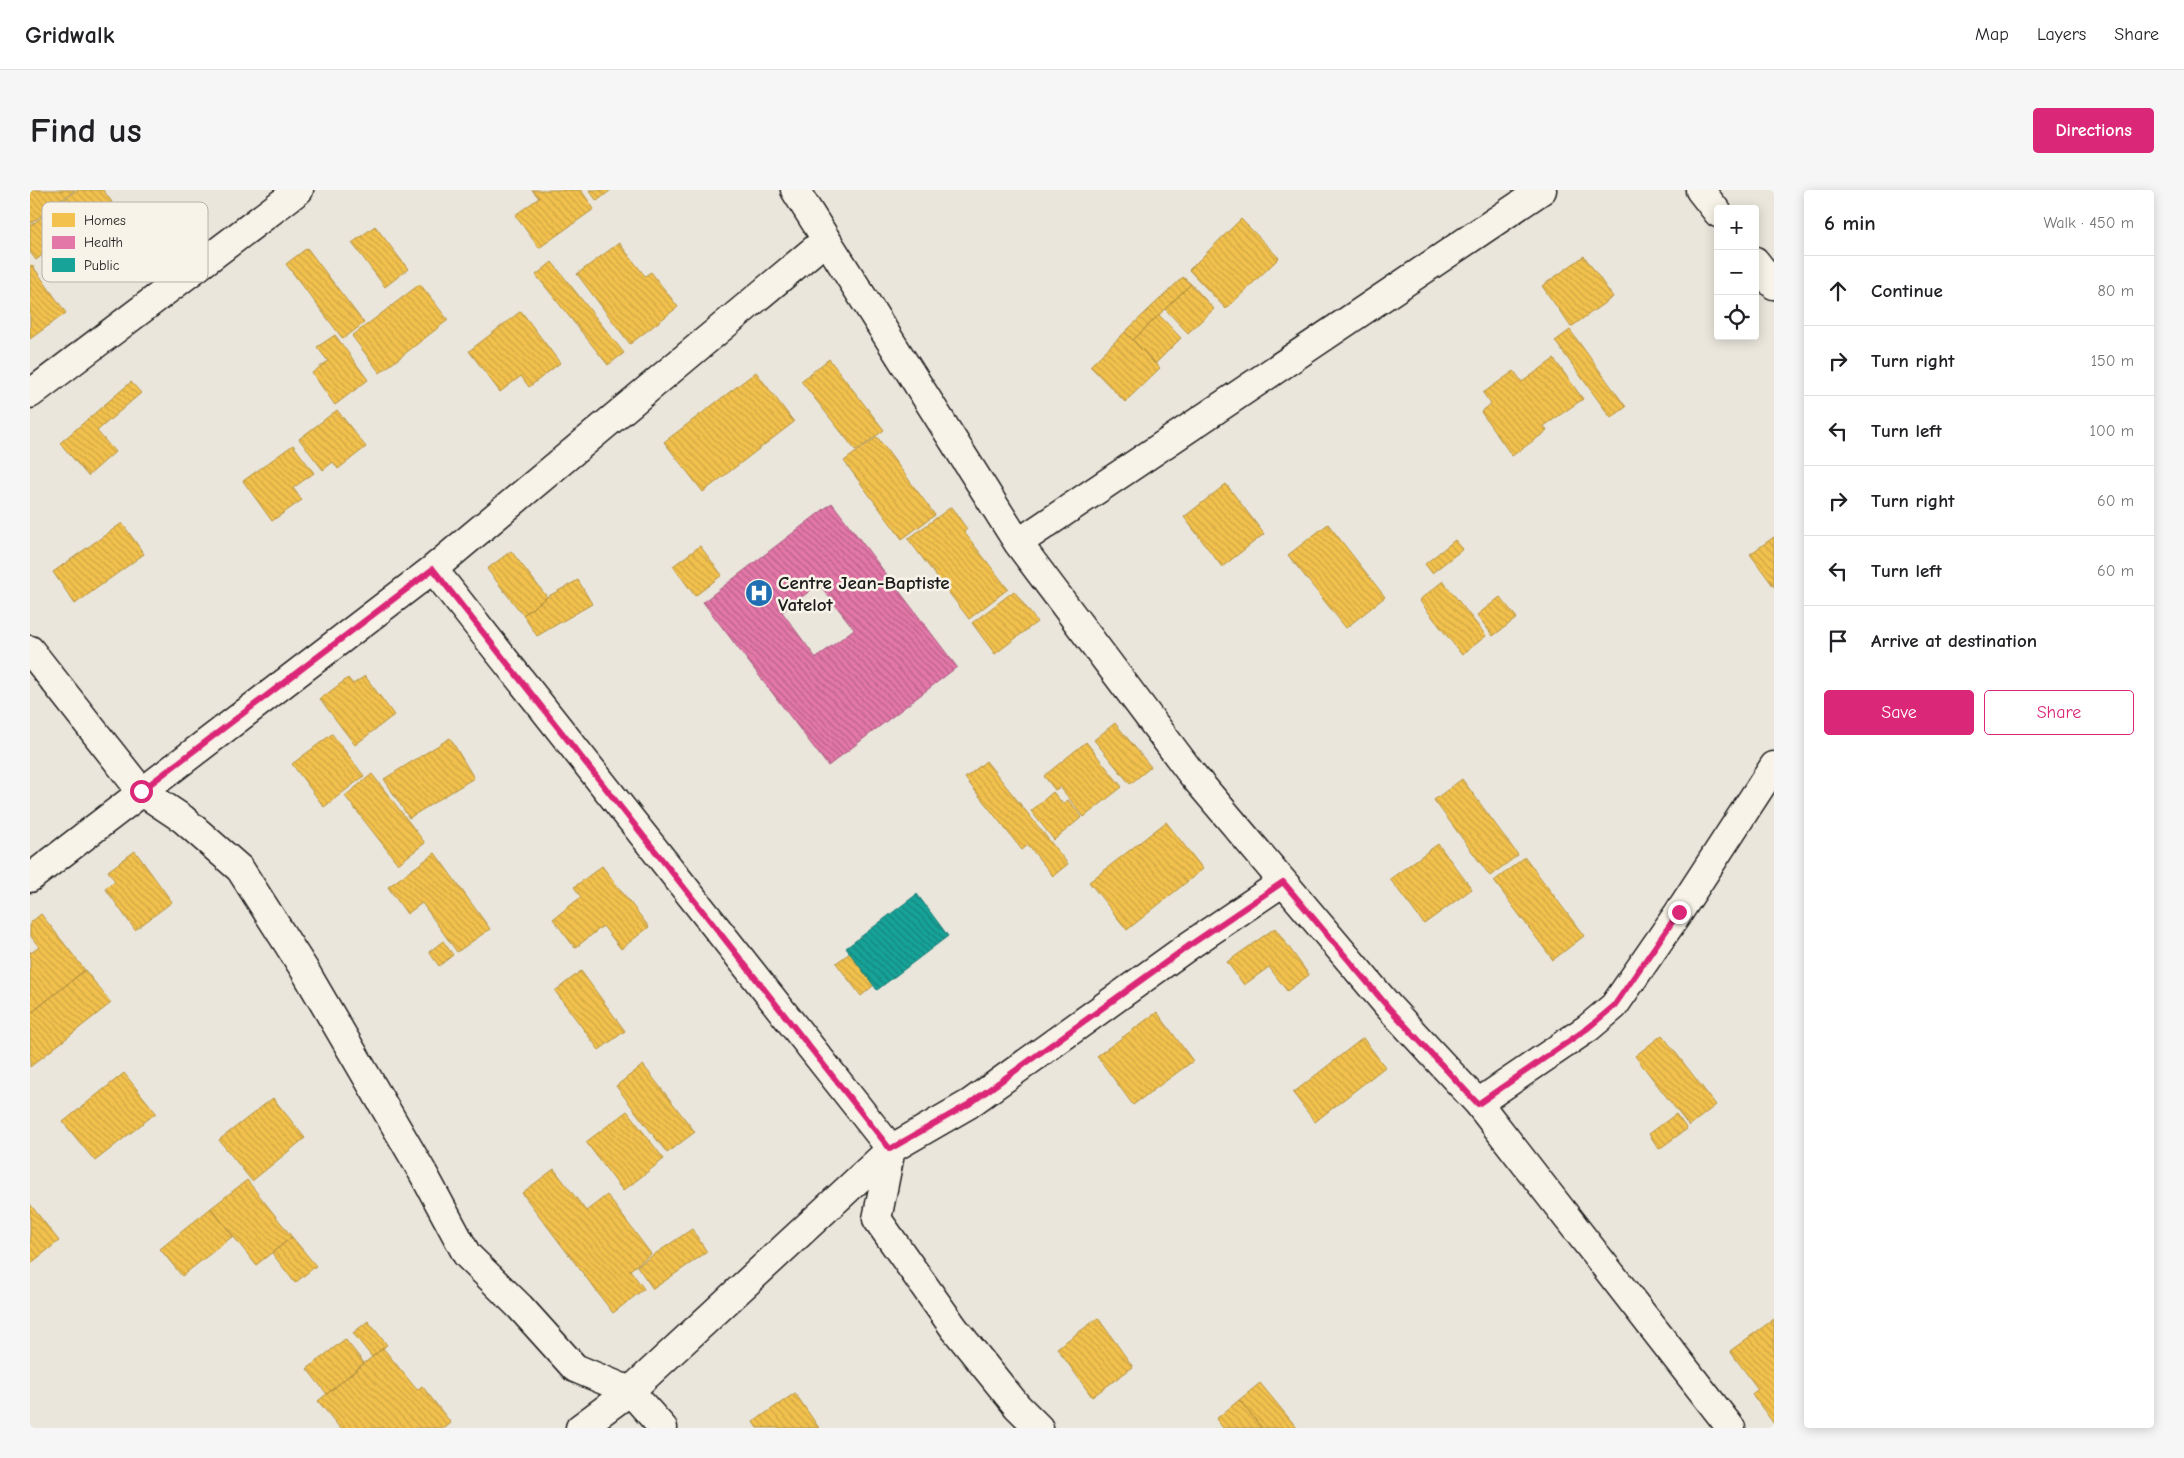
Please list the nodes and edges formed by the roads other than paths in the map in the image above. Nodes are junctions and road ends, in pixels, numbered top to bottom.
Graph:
1 (299, 190) edge
2 (794, 190) edge
3 (1542, 190) edge
4 (1700, 190) edge
5 (1714, 208) edge
6 (826, 240) junction
7 (208, 259) edge
8 (1759, 266) edge
9 (178, 282) edge
10 (1774, 285) edge
11 (30, 394) edge
12 (1018, 543) junction
13 (433, 569) junction
14 (30, 650) edge
15 (1774, 766) edge
16 (141, 791) junction
17 (30, 878) edge
18 (1283, 882) junction
19 (1478, 1104) junction
20 (890, 1149) junction
21 (630, 1391) junction
22 (580, 1428) edge
23 (663, 1428) edge
24 (1039, 1428) edge
25 (1731, 1428) edge

1 - 7 street
2 - 6 street
3 - 12 street
4 - 5 street
6 - 12 street
6 - 13 street
8 - 10 street
9 - 11 street
12 - 18 street
13 - 16 street
13 - 20 street
14 - 16 street
15 - 19 street
16 - 17 street
16 - 21 street
18 - 19 street
18 - 20 street
19 - 25 street
20 - 21 street
20 - 24 street
21 - 22 street
21 - 23 street

